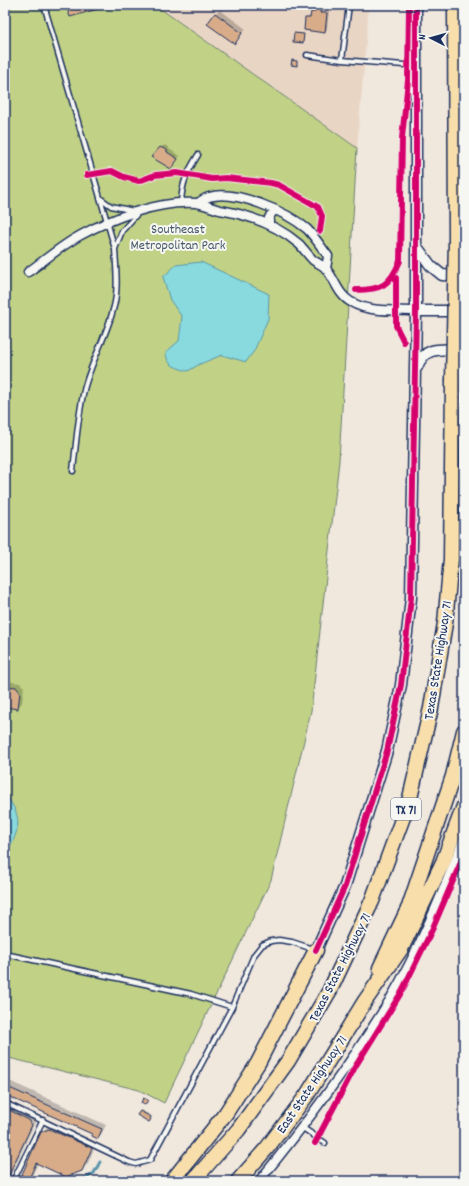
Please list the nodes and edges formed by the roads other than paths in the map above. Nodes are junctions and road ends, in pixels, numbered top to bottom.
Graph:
1 (44, 5) edge
2 (349, 5) edge
3 (416, 5) edge
4 (455, 5) edge
5 (307, 55) dead end
6 (342, 60) junction
7 (416, 66) junction
8 (198, 155) dead end
9 (100, 198) junction
10 (181, 203) junction
11 (198, 203) junction
12 (274, 209) junction
13 (140, 212) junction
14 (107, 222) junction
15 (269, 224) junction
16 (417, 247) junction
17 (115, 249) junction
18 (326, 269) junction
19 (28, 272) dead end
20 (464, 276) edge
21 (416, 311) junction
22 (464, 311) edge
23 (464, 350) edge
24 (416, 371) junction
25 (73, 471) dead end
26 (464, 731) edge
27 (464, 806) edge
28 (464, 838) edge
29 (316, 950) junction
30 (5, 954) edge
31 (365, 1001) junction
32 (232, 1007) junction
33 (5, 1103) edge
34 (43, 1120) junction
35 (303, 1128) junction
36 (324, 1143) dead end
37 (13, 1181) edge
38 (172, 1181) edge
39 (193, 1181) edge
40 (238, 1181) edge
41 (259, 1181) edge

1 - 9 lane
2 - 6 lane
3 - 7 street
4 - 39 highway, Texas State Highway 71 / TX 71, bridge
5 - 6 lane
6 - 7 lane
7 - 16 street
8 - 10 lane
9 - 13 lane
9 - 14 lane
10 - 11 street
10 - 13 street
11 - 12 street
11 - 15 street
12 - 15 street
12 - 18 street
13 - 14 street
13 - 17 lane
14 - 17 lane
14 - 19 street
15 - 18 street
16 - 20 street
16 - 21 street
17 - 25 lane
18 - 21 street
21 - 22 street
21 - 24 street
23 - 24 street
24 - 29 street
26 - 31 highway, TX 71
27 - 31 highway
28 - 35 street
29 - 32 lane
29 - 38 highway
30 - 32 lane
31 - 40 highway, East State Highway 71 / TX 71
32 - 34 lane
33 - 34 lane
34 - 37 lane
35 - 36 lane
35 - 41 street

